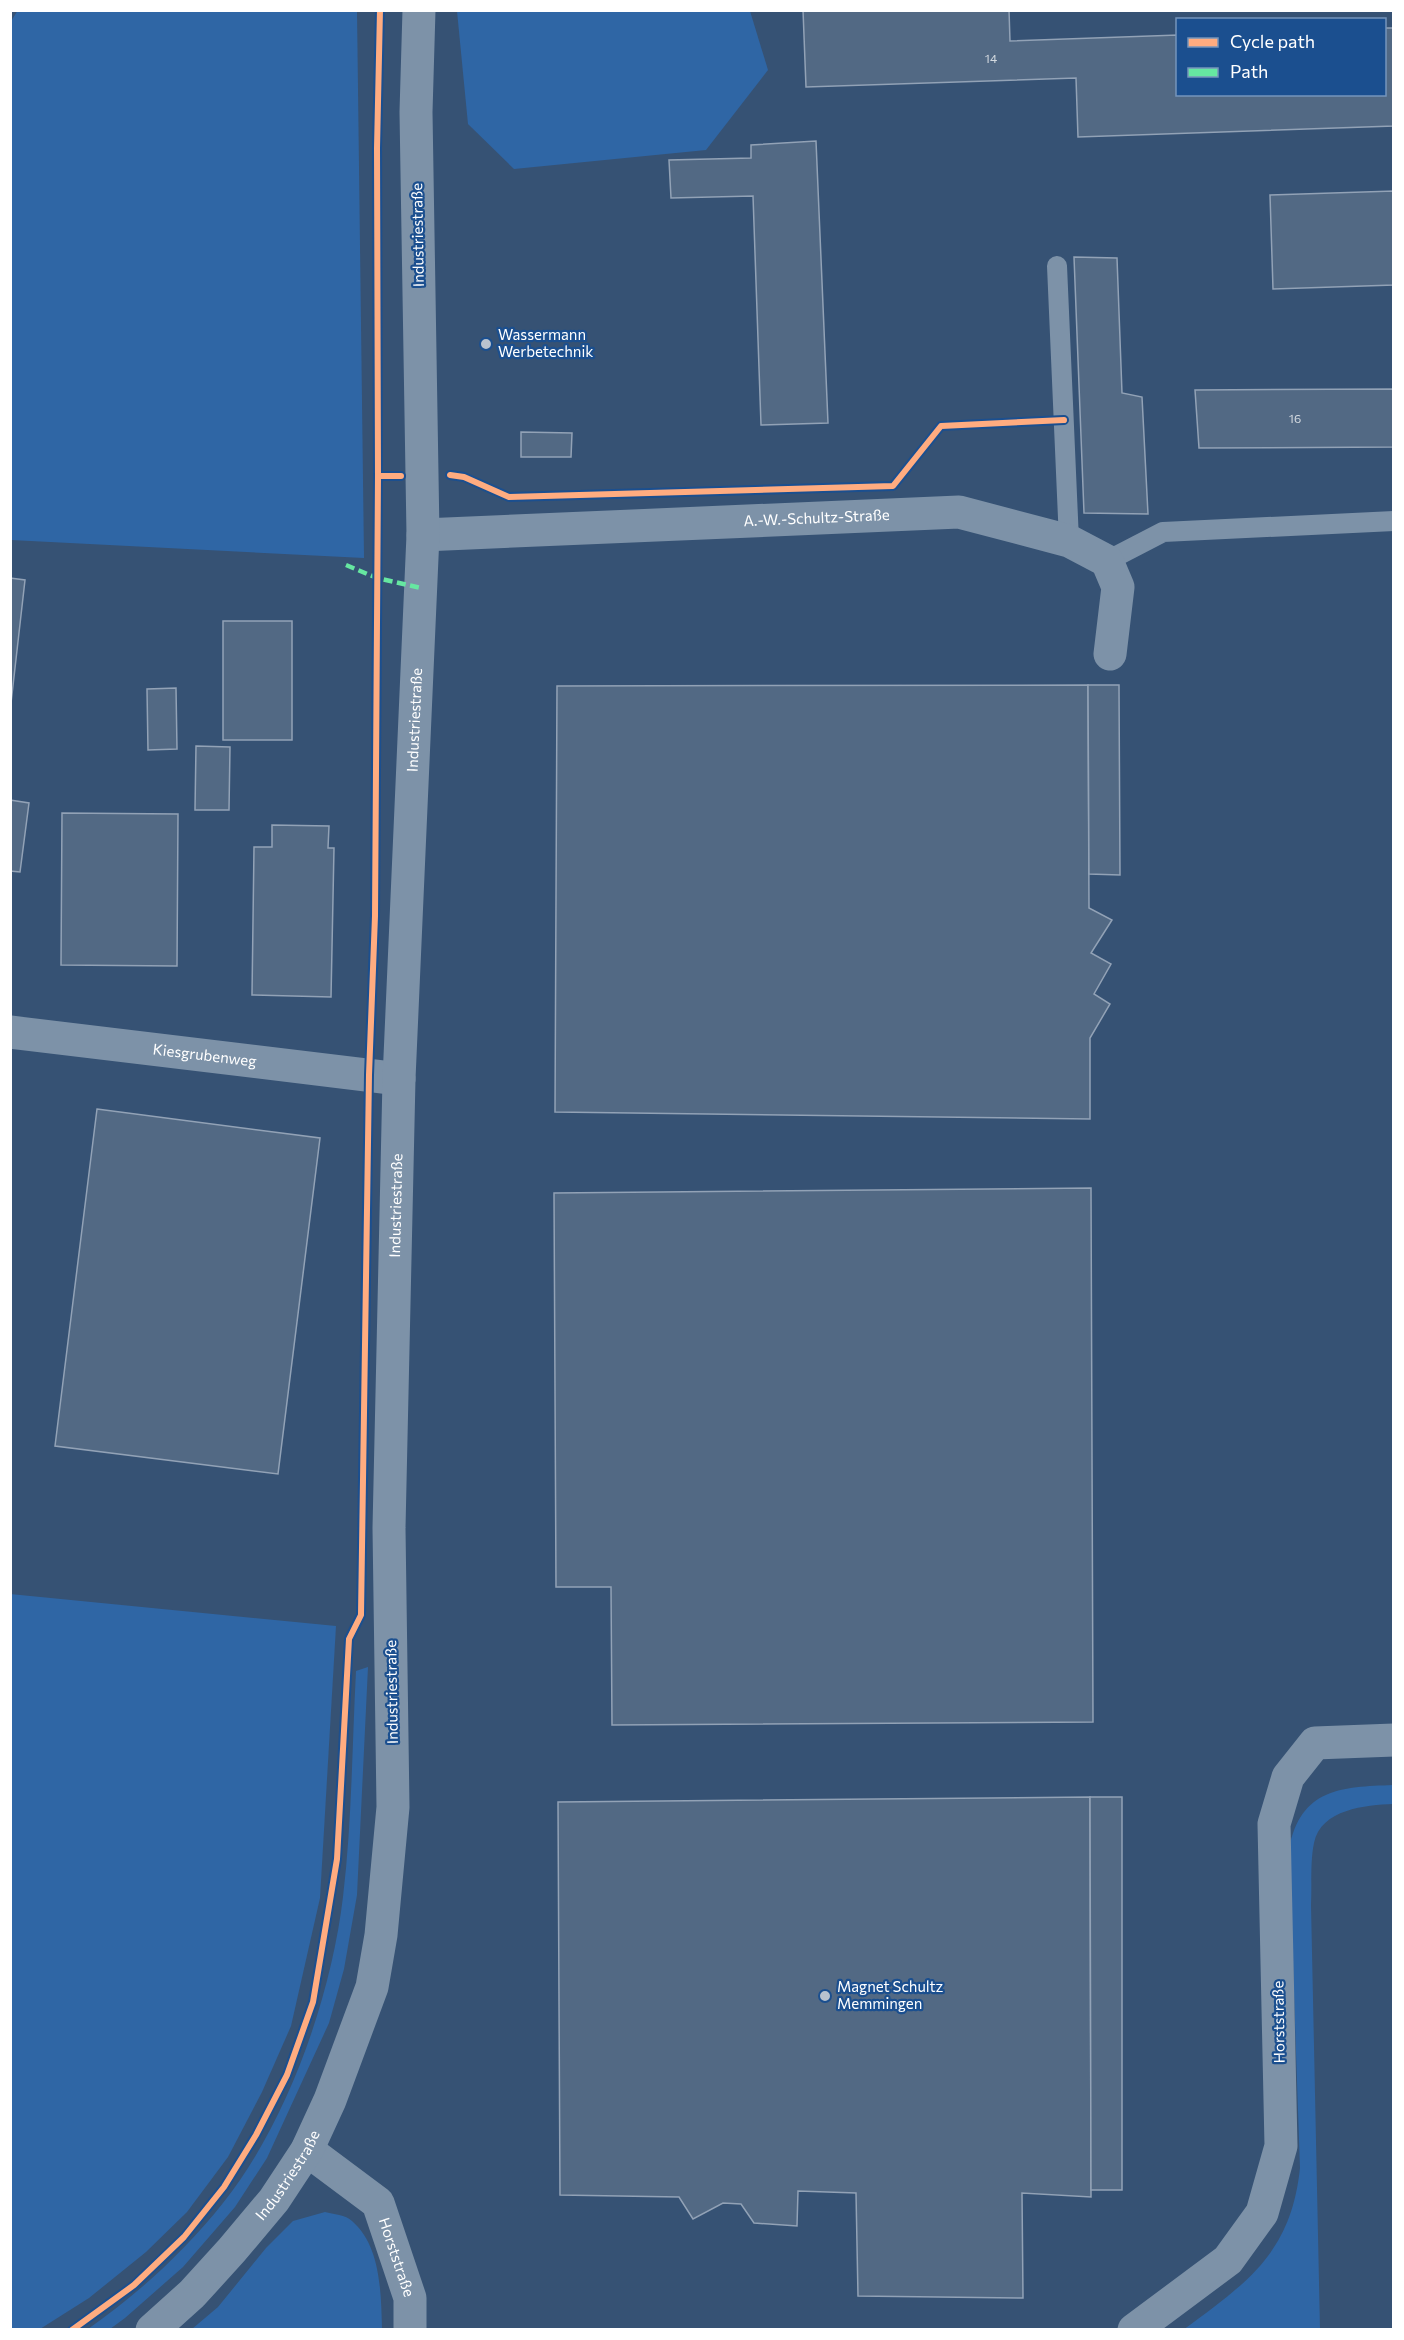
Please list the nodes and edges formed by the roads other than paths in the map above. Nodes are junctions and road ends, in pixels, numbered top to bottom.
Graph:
1 (419, 10) edge
2 (1057, 266) dead end
3 (1394, 521) edge
4 (423, 535) junction
5 (1069, 541) junction
6 (1107, 561) junction
7 (1110, 654) dead end
8 (10, 1032) edge
9 (399, 1079) junction
10 (1394, 1740) edge
11 (308, 2150) junction
12 (152, 2330) edge
13 (410, 2330) edge
14 (1134, 2330) edge

1 - 4 street, Industriestraße
2 - 5 lane
3 - 6 lane
4 - 5 street, A.-W.-Schultz-Straße
4 - 9 street, Industriestraße
5 - 6 street, A.-W.-Schultz-Straße
6 - 7 street
8 - 9 street, Kiesgrubenweg
9 - 11 street, Industriestraße
10 - 14 street, Horststraße
11 - 12 street, Industriestraße
11 - 13 street, Horststraße

